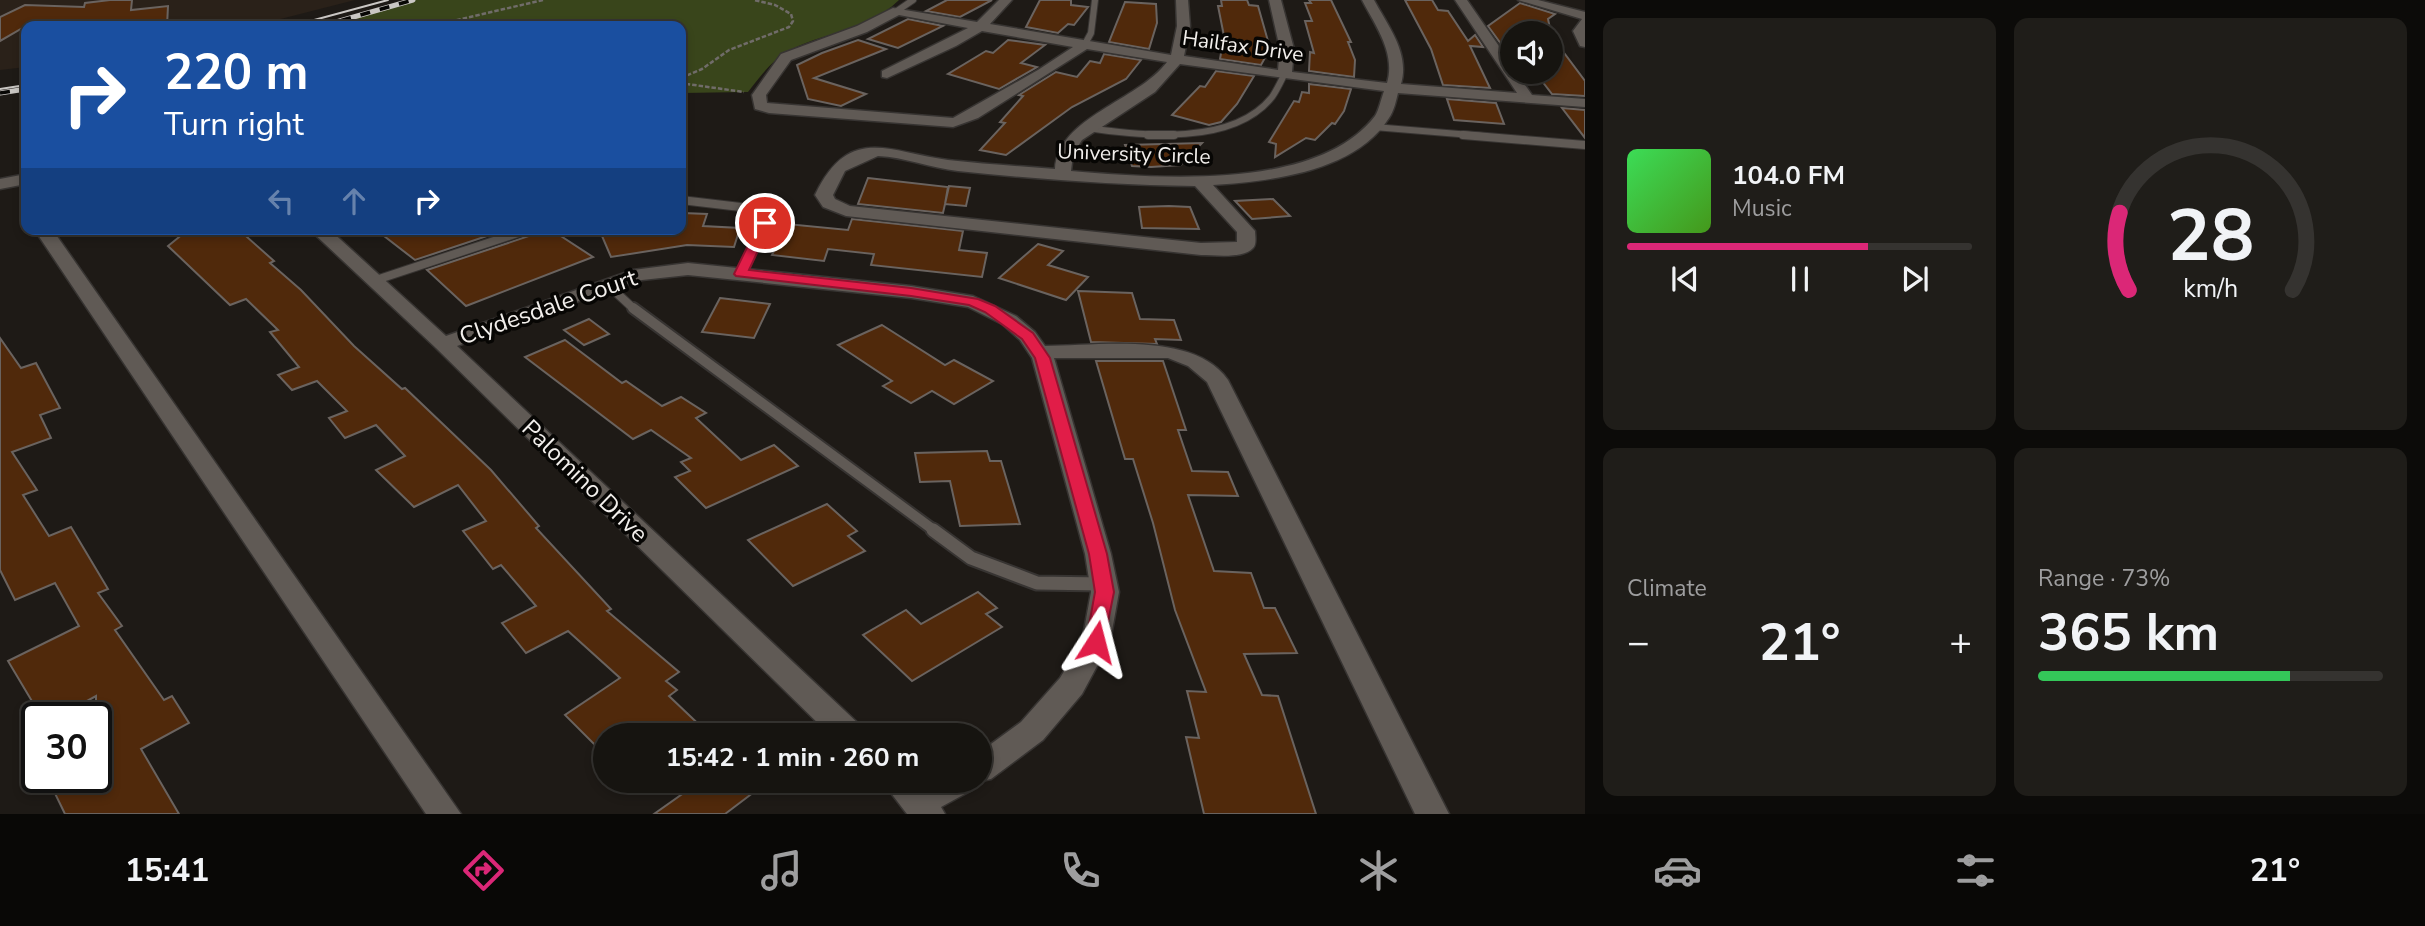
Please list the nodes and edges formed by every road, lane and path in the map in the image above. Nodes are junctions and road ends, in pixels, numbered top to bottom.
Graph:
1 (543, 0) edge
2 (754, 0) edge
3 (913, 0) edge
4 (1006, 0) edge
5 (1095, 0) edge
6 (1182, 0) edge
7 (1275, 0) edge
8 (1368, 0) edge
9 (1461, 0) edge
10 (1524, 0) edge
11 (897, 11) junction
12 (1585, 16) edge
13 (453, 21) edge
14 (1585, 22) edge
15 (979, 26) junction
16 (1585, 43) edge
17 (1085, 44) junction
18 (1177, 59) junction
19 (887, 74) dead end
20 (1284, 74) junction
21 (686, 76) edge
22 (686, 81) edge
23 (1393, 88) junction
24 (759, 94) junction
25 (1527, 99) junction
26 (1585, 103) edge
27 (1374, 127) junction
28 (1087, 128) junction
29 (1585, 145) edge
30 (1063, 175) junction
31 (21, 180) edge
32 (1200, 182) junction
33 (0, 184) edge
34 (686, 202) edge
35 (47, 235) edge
36 (324, 235) edge
37 (512, 235) edge
38 (741, 274) junction
39 (373, 281) junction
40 (607, 284) junction
41 (443, 344) junction
42 (1038, 352) junction
43 (1103, 584) junction
44 (838, 723) edge
45 (992, 761) edge
46 (910, 793) edge
47 (944, 793) edge
48 (924, 808) edge
49 (444, 814) edge
50 (1432, 814) edge

1 - 13 path
2 - 21 path
3 - 11 lane
4 - 15 street
5 - 17 lane
6 - 18 street
7 - 20 street
8 - 23 street
9 - 25 street
10 - 12 street
11 - 15 street, Hailfax Drive
11 - 24 street
14 - 16 street
15 - 17 street, Hailfax Drive
15 - 19 street
17 - 18 street, Hailfax Drive
17 - 24 street
18 - 20 street, Hailfax Drive
18 - 28 street
20 - 23 street, Hailfax Drive
20 - 28 lane
22 - 24 path
23 - 25 street, Hailfax Drive
23 - 27 street, University Circle
25 - 26 street, Hailfax Drive
27 - 29 lane
27 - 32 street, University Circle
28 - 30 street
30 - 32 street, University Circle
30 - 32 street, University Circle
31 - 33 street
34 - 38 lane
35 - 49 street
36 - 39 street, Palomino Drive
37 - 39 lane
38 - 40 street, Clydesdale Court
38 - 42 street, Clydesdale Court
39 - 41 street, Palomino Drive
40 - 41 street, Clydesdale Court
40 - 43 lane
41 - 44 street, Palomino Drive
42 - 43 street, Clydesdale Court
42 - 50 street
43 - 45 street, Clydesdale Court
46 - 48 street
47 - 48 street

